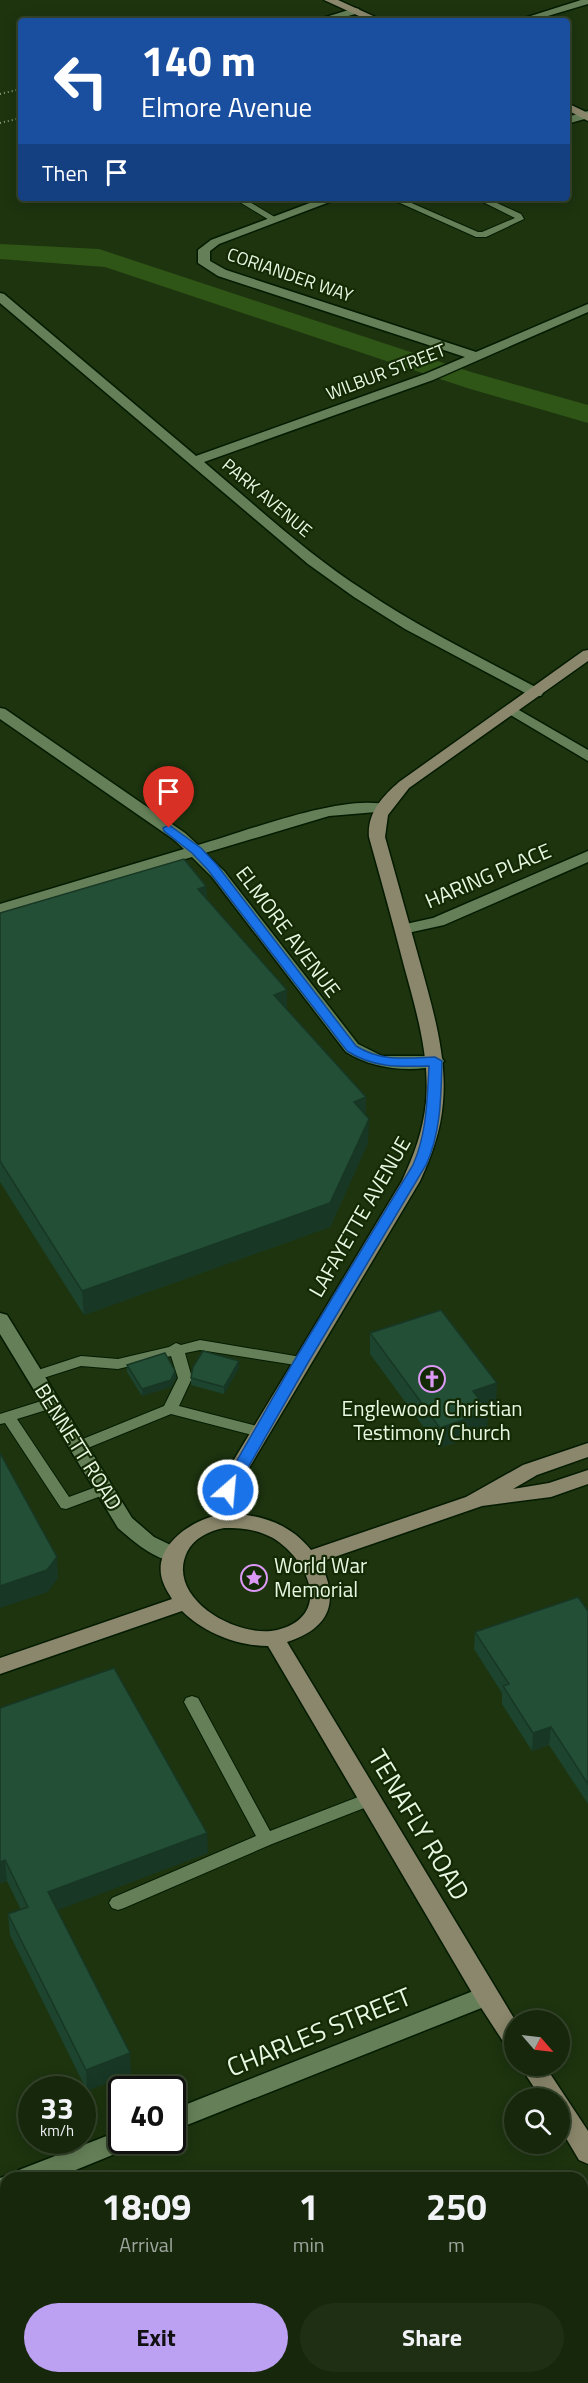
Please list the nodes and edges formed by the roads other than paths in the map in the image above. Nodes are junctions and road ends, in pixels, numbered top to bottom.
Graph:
1 (330, 0) edge
2 (588, 1) edge
3 (355, 11) junction
4 (329, 18) edge
5 (372, 18) edge
6 (530, 18) edge
7 (570, 108) edge
8 (587, 116) edge
9 (570, 120) edge
10 (242, 201) edge
11 (320, 201) edge
12 (400, 201) edge
13 (486, 201) edge
14 (274, 219) junction
15 (0, 297) edge
16 (588, 308) edge
17 (473, 357) junction
18 (194, 461) junction
19 (588, 654) edge
20 (536, 693) junction
21 (512, 710) junction
22 (0, 712) edge
23 (588, 756) edge
24 (383, 808) junction
25 (196, 851) junction
26 (588, 856) edge
27 (0, 909) edge
28 (403, 929) junction
29 (435, 1061) junction
30 (0, 1319) edge
31 (176, 1348) junction
32 (302, 1361) junction
33 (34, 1376) junction
34 (51, 1403) junction
35 (170, 1409) junction
36 (4, 1418) edge
37 (260, 1432) junction
38 (78, 1447) junction
39 (588, 1450) edge
40 (588, 1478) edge
41 (104, 1490) junction
42 (473, 1502) junction
43 (224, 1521) junction
44 (174, 1555) junction
45 (309, 1558) junction
46 (186, 1602) junction
47 (275, 1639) junction
48 (0, 1666) edge
49 (192, 1702) dead end
50 (371, 1798) junction
51 (266, 1839) junction
52 (118, 1903) dead end
53 (486, 1996) junction
54 (504, 2024) edge
55 (186, 2115) edge
56 (570, 2121) edge
57 (585, 2141) edge
58 (108, 2146) edge
59 (43, 2172) edge

1 - 3 street
2 - 6 street
3 - 4 street
3 - 5 street
7 - 8 street
8 - 9 street
10 - 14 lane
11 - 14 street, CORIANDER WAY
12 - 13 lane
14 - 17 street, CORIANDER WAY
15 - 18 street, PARK AVENUE
16 - 17 street, WILBUR STREET
17 - 18 street, WILBUR STREET
18 - 20 street, PARK AVENUE
19 - 20 street
20 - 21 street
21 - 23 street
21 - 24 street
22 - 25 street, ELMORE AVENUE
24 - 25 street
24 - 28 street, LAFAYETTE AVENUE
25 - 27 street
25 - 29 street, ELMORE AVENUE
26 - 28 street, HARING PLACE
28 - 29 street, LAFAYETTE AVENUE
29 - 32 street, LAFAYETTE AVENUE
30 - 33 street, BENNETT ROAD
31 - 32 lane
31 - 33 lane
31 - 35 lane
32 - 37 street, LAFAYETTE AVENUE
33 - 34 street, BENNETT ROAD
34 - 36 lane
34 - 38 street, BENNETT ROAD
35 - 37 lane
35 - 38 lane
36 - 41 lane
37 - 43 street, LAFAYETTE AVENUE
38 - 41 street, BENNETT ROAD
39 - 42 street
40 - 42 street
41 - 44 street, BENNETT ROAD
42 - 45 street
43 - 44 street
43 - 45 street
44 - 46 street
45 - 47 street
46 - 47 street
46 - 48 street
47 - 50 street, TENAFLY ROAD
49 - 51 lane
50 - 51 lane
50 - 53 street, TENAFLY ROAD
51 - 52 lane
53 - 54 street, TENAFLY ROAD
53 - 55 street, CHARLES STREET
56 - 57 street
58 - 59 street

